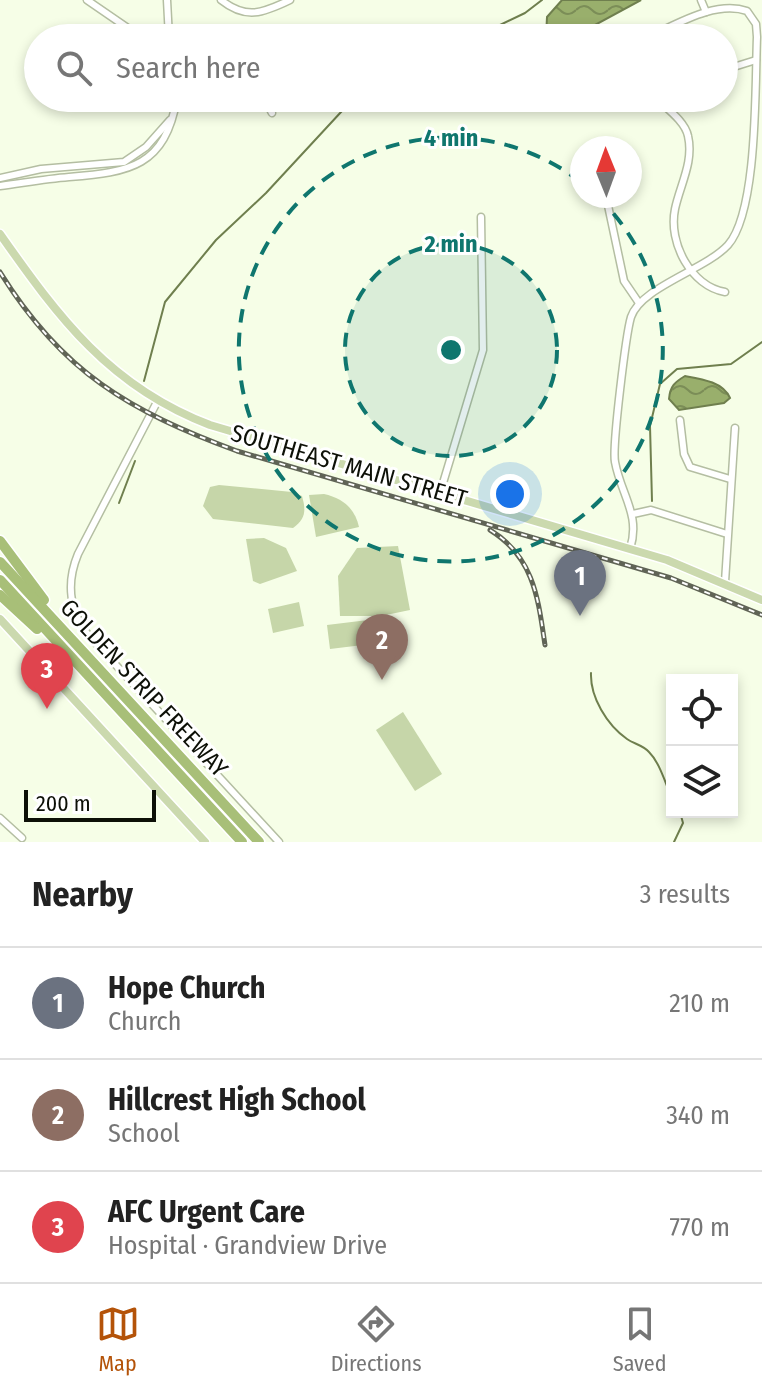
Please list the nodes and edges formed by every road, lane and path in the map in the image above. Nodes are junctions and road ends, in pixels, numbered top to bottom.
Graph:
1 (87, 0) edge
2 (167, 0) edge
3 (221, 0) edge
4 (290, 0) edge
5 (701, 0) edge
6 (706, 12) junction
7 (122, 24) edge
8 (168, 24) edge
9 (678, 24) edge
10 (756, 60) junction
11 (738, 66) edge
12 (173, 112) edge
13 (671, 112) edge
14 (170, 120) junction
15 (0, 178) edge
16 (0, 186) edge
17 (609, 208) edge
18 (481, 217) dead end
19 (0, 234) edge
20 (690, 272) junction
21 (725, 292) dead end
22 (639, 303) junction
23 (157, 402) junction
24 (680, 420) dead end
25 (735, 428) dead end
26 (730, 479) junction
27 (440, 493) junction
28 (633, 514) junction
29 (727, 534) junction
30 (0, 541) edge
31 (630, 549) junction
32 (0, 562) edge
33 (724, 562) junction
34 (708, 575) junction
35 (0, 580) edge
36 (725, 582) junction
37 (0, 595) edge
38 (762, 600) edge
39 (0, 619) edge
40 (95, 665) junction
41 (85, 672) junction
42 (0, 818) edge
43 (22, 838) dead end
44 (205, 842) edge
45 (242, 842) edge
46 (259, 842) edge
47 (279, 842) edge

1 - 7 street
2 - 8 street
3 - 4 street
5 - 6 street
6 - 9 street
6 - 10 street
10 - 11 street
10 - 20 street
12 - 14 street
13 - 20 street
14 - 15 street
14 - 16 street
17 - 22 street
18 - 27 street
19 - 23 main road, SOUTHEAST MAIN STREET
20 - 21 street
20 - 22 street
22 - 28 street
23 - 27 main road, SOUTHEAST MAIN STREET
23 - 47 street
24 - 26 street
25 - 26 street
26 - 29 street
27 - 31 main road, SOUTHEAST MAIN STREET
28 - 29 street
28 - 31 street
29 - 33 street
30 - 40 highway
31 - 34 main road, SOUTHEAST MAIN STREET
32 - 40 highway, GOLDEN STRIP FREEWAY
33 - 34 street
33 - 36 street
34 - 36 main road, SOUTHEAST MAIN STREET
35 - 41 highway, GOLDEN STRIP FREEWAY
36 - 38 main road, SOUTHEAST MAIN STREET
37 - 41 highway
39 - 44 main road
40 - 46 highway, GOLDEN STRIP FREEWAY
41 - 45 highway, GOLDEN STRIP FREEWAY
42 - 43 street

